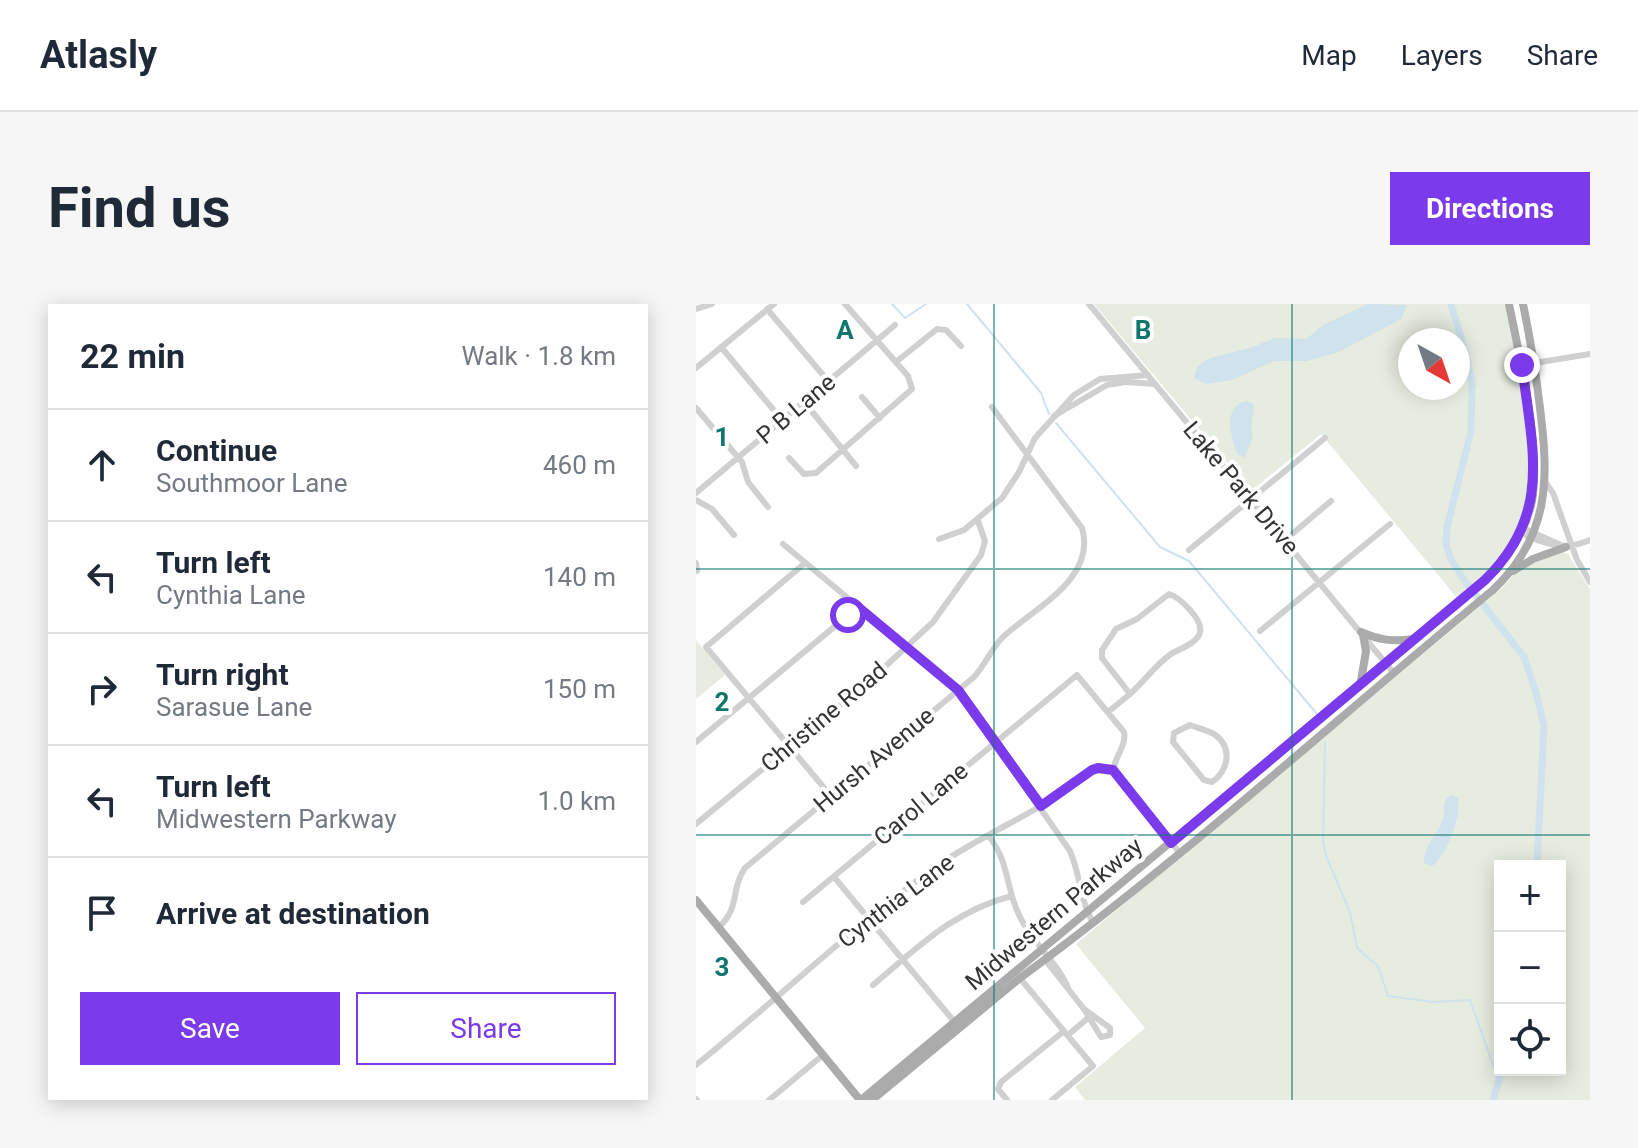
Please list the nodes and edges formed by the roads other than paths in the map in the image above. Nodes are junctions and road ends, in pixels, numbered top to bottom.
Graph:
1 (712, 304) edge
2 (845, 304) edge
3 (1089, 304) edge
4 (1509, 304) edge
5 (1523, 304) edge
6 (771, 307) edge
7 (696, 309) edge
8 (895, 325) dead end
9 (878, 341) junction
10 (961, 346) dead end
11 (721, 347) junction
12 (1590, 354) edge
13 (896, 362) junction
14 (1534, 363) junction
15 (1522, 365) junction
16 (696, 368) edge
17 (1148, 375) junction
18 (829, 382) junction
19 (1155, 384) junction
20 (862, 397) dead end
21 (805, 403) junction
22 (992, 407) dead end
23 (696, 408) edge
24 (1054, 416) junction
25 (880, 418) junction
26 (782, 420) junction
27 (1325, 438) dead end
28 (843, 449) junction
29 (1027, 454) junction
30 (738, 458) junction
31 (789, 458) dead end
32 (856, 466) dead end
33 (1546, 483) junction
34 (696, 493) edge
35 (1250, 499) junction
36 (696, 500) edge
37 (1331, 501) dead end
38 (768, 507) dead end
39 (978, 521) junction
40 (1390, 524) dead end
41 (1522, 530) junction
42 (734, 535) dead end
43 (1533, 536) junction
44 (939, 539) dead end
45 (1285, 540) junction
46 (1590, 540) edge
47 (783, 544) dead end
48 (1567, 546) junction
49 (1189, 550) dead end
50 (696, 563) edge
51 (805, 563) junction
52 (697, 571) edge
53 (1509, 573) junction
54 (1320, 582) junction
55 (1590, 582) edge
56 (858, 607) junction
57 (1260, 631) dead end
58 (1362, 634) junction
59 (1413, 639) junction
60 (907, 648) junction
61 (1385, 662) junction
62 (1393, 672) junction
63 (1361, 683) junction
64 (958, 690) junction
65 (1130, 694) junction
66 (748, 698) junction
67 (1108, 712) junction
68 (996, 741) junction
69 (696, 742) edge
70 (789, 746) junction
71 (1113, 770) junction
72 (1221, 774) junction
73 (1236, 788) junction
74 (831, 796) junction
75 (1041, 806) junction
76 (1224, 815) junction
77 (696, 824) edge
78 (989, 836) junction
79 (1171, 843) junction
80 (1179, 852) junction
81 (834, 877) junction
82 (1012, 896) junction
83 (696, 900) edge
84 (803, 902) dead end
85 (1087, 913) junction
86 (869, 920) junction
87 (1093, 922) junction
88 (719, 927) junction
89 (1043, 949) junction
90 (1048, 959) junction
91 (903, 960) junction
92 (1017, 975) junction
93 (873, 985) dead end
94 (776, 997) junction
95 (1084, 1009) junction
96 (1088, 1018) junction
97 (957, 1025) junction
98 (1066, 1033) junction
99 (823, 1055) junction
100 (696, 1065) edge
101 (895, 1081) junction
102 (769, 1100) edge
103 (860, 1100) edge
104 (872, 1100) edge
105 (885, 1100) edge
106 (1007, 1100) edge
107 (1052, 1100) edge

1 - 7 street
2 - 9 street
3 - 17 street, Lake Park Drive
4 - 15 main road, Midwestern Parkway
5 - 14 main road, Midwestern Parkway
6 - 11 street
6 - 18 street
8 - 9 street, P B Lane
9 - 13 street
9 - 18 street, P B Lane
10 - 13 street
11 - 16 street
11 - 26 street
12 - 14 street
13 - 25 street
14 - 15 street
14 - 33 main road, Midwestern Parkway
15 - 41 main road, Midwestern Parkway
17 - 19 street, Lake Park Drive
17 - 24 street
18 - 21 street, P B Lane
19 - 24 street
19 - 35 street, Lake Park Drive
20 - 25 street
21 - 26 street, P B Lane
21 - 28 street
22 - 29 street, Hursh Avenue
23 - 30 street
24 - 29 street
25 - 28 street
26 - 30 street, P B Lane
27 - 35 street
28 - 31 street
28 - 32 street
29 - 39 street
29 - 64 street, Hursh Avenue
30 - 34 street, P B Lane
30 - 38 street
33 - 43 main road, Midwestern Parkway
33 - 48 street
35 - 45 street, Lake Park Drive
35 - 49 street
36 - 42 street
37 - 45 street
39 - 44 street
39 - 60 street, Christine Road
40 - 54 street
41 - 43 street
41 - 59 main road, Midwestern Parkway
43 - 48 street
43 - 53 main road, Midwestern Parkway
45 - 54 street, Lake Park Drive
46 - 48 street
47 - 51 street
48 - 53 main road
48 - 55 street
50 - 52 street
51 - 56 street
51 - 66 street
53 - 62 main road, Midwestern Parkway
54 - 57 street
54 - 58 street, Lake Park Drive
56 - 60 street
56 - 66 street
58 - 59 main road
58 - 61 street, Lake Park Drive
58 - 63 main road
59 - 61 main road, Midwestern Parkway
60 - 64 street
60 - 70 street, Christine Road
61 - 62 street, Lake Park Drive
61 - 63 main road, Midwestern Parkway
62 - 76 main road, Midwestern Parkway
63 - 73 main road, Midwestern Parkway
64 - 68 street
64 - 74 street, Hursh Avenue
65 - 65 street
65 - 67 street
66 - 69 street
66 - 70 street
67 - 68 street, Carol Lane
67 - 71 street
68 - 75 street
68 - 81 street, Carol Lane
70 - 74 street
70 - 77 street, Christine Road
71 - 75 street, Cynthia Lane
71 - 79 street
72 - 72 street
72 - 73 street
73 - 76 street
73 - 79 main road, Midwestern Parkway
74 - 88 street, Hursh Avenue
75 - 78 street, Cynthia Lane
75 - 85 street
76 - 80 main road, Midwestern Parkway
78 - 82 street
78 - 86 street, Cynthia Lane
79 - 80 street
79 - 85 main road, Midwestern Parkway
80 - 87 main road, Midwestern Parkway
81 - 84 street, Carol Lane
81 - 86 street
82 - 89 street
82 - 91 street
83 - 88 main road
85 - 87 street
85 - 89 main road, Midwestern Parkway
86 - 91 street
86 - 94 street, Cynthia Lane
87 - 90 main road, Midwestern Parkway
88 - 94 main road
89 - 90 street
89 - 92 main road, Midwestern Parkway
90 - 92 main road, Midwestern Parkway
90 - 95 street
91 - 93 street
91 - 97 street
92 - 97 main road, Midwestern Parkway
92 - 98 street
94 - 99 main road
94 - 100 street, Cynthia Lane
95 - 96 street
95 - 96 street
96 - 98 street
97 - 101 main road, Midwestern Parkway
97 - 103 main road, Midwestern Parkway
98 - 106 street
98 - 107 street
99 - 102 street
99 - 103 main road
101 - 104 main road, Midwestern Parkway
101 - 105 main road

